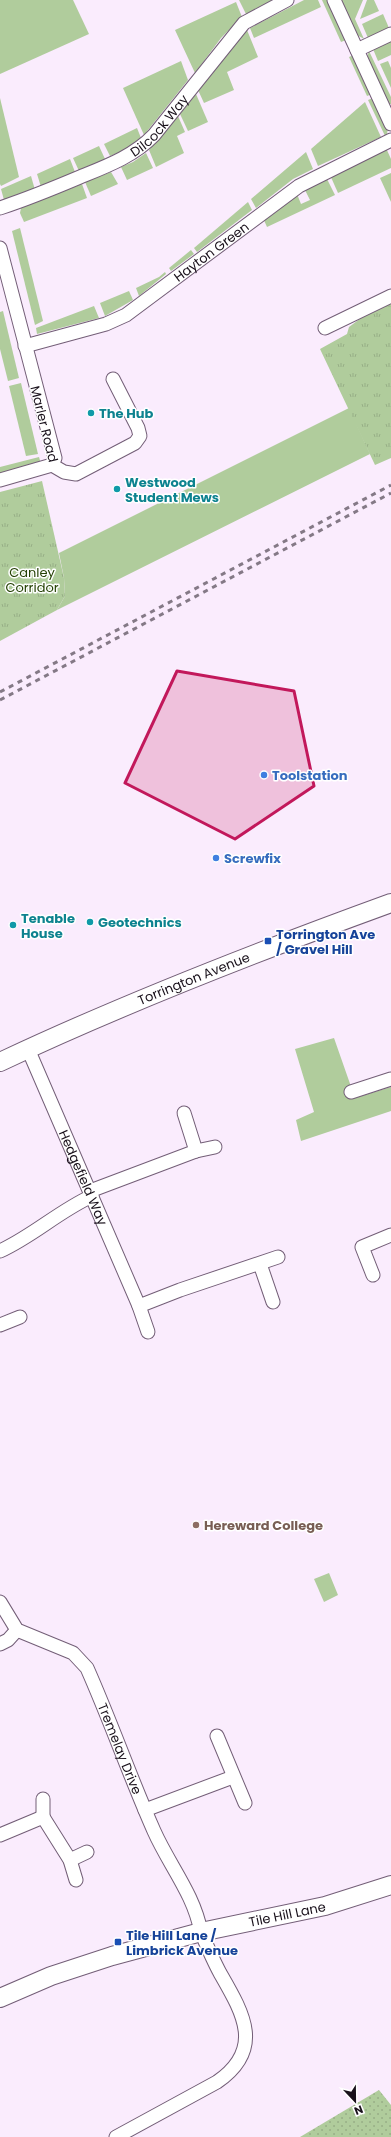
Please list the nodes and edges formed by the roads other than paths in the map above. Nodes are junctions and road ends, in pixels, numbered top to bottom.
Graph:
1 (287, 0) edge
2 (334, 0) edge
3 (391, 34) edge
4 (357, 50) junction
5 (391, 124) edge
6 (391, 140) edge
7 (0, 208) edge
8 (0, 248) edge
9 (5, 286) edge
10 (391, 296) edge
11 (325, 328) dead end
12 (25, 346) junction
13 (112, 379) dead end
14 (52, 465) junction
15 (0, 480) edge
16 (391, 903) edge
17 (28, 1049) junction
18 (0, 1062) edge
19 (391, 1079) edge
20 (351, 1092) dead end
21 (184, 1113) dead end
22 (215, 1146) dead end
23 (196, 1152) junction
24 (91, 1193) junction
25 (391, 1236) edge
26 (0, 1251) edge
27 (278, 1256) dead end
28 (260, 1264) junction
29 (373, 1275) dead end
30 (273, 1302) dead end
31 (139, 1306) junction
32 (20, 1317) dead end
33 (0, 1325) edge
34 (148, 1332) dead end
35 (0, 1602) edge
36 (17, 1630) junction
37 (0, 1644) edge
38 (217, 1736) dead end
39 (233, 1776) junction
40 (43, 1799) dead end
41 (245, 1803) dead end
42 (145, 1810) junction
43 (43, 1817) junction
44 (0, 1834) edge
45 (87, 1852) dead end
46 (70, 1860) junction
47 (76, 1880) dead end
48 (391, 1885) edge
49 (201, 1932) junction
50 (0, 1998) edge
51 (116, 2137) edge

1 - 7 street, Dilcock Way
2 - 4 street
3 - 4 street
4 - 5 street
6 - 12 street, Hayton Green
8 - 9 street, Marler Road
9 - 12 street, Marler Road
10 - 11 street
12 - 14 street, Marler Road
13 - 14 street, Marler Road
14 - 15 street
16 - 17 street, Torrington Avenue
17 - 18 street, Torrington Avenue
17 - 24 street, Hedgefield Way
19 - 20 street
21 - 23 street
22 - 23 street
23 - 24 street
24 - 26 street
24 - 31 street, Hedgefield Way
25 - 29 street
27 - 28 street
28 - 30 street
28 - 31 street
31 - 34 street, Hedgefield Way
32 - 33 street
35 - 36 street
36 - 37 street
36 - 42 street, Tremelay Drive
38 - 39 street
39 - 41 street
39 - 42 street
40 - 43 street
42 - 49 street, Tremelay Drive
43 - 44 street
43 - 46 street
45 - 46 street
46 - 47 street
48 - 49 street, Tile Hill Lane
49 - 50 street, Tile Hill Lane
49 - 51 street, Tremelay Drive

